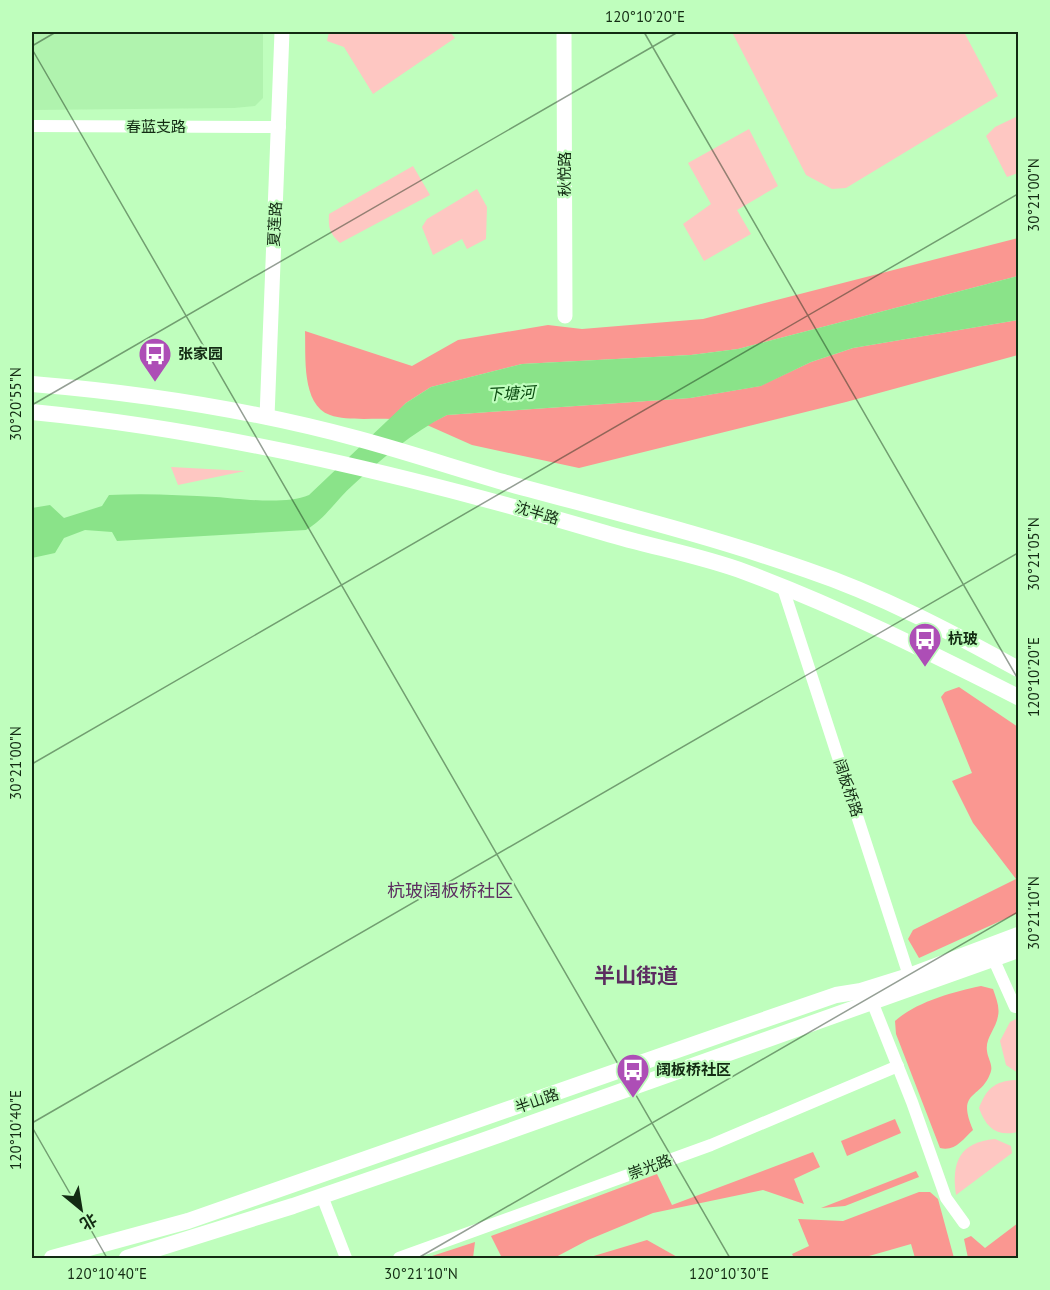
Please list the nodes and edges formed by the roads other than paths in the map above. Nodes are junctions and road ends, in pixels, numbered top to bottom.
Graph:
1 (282, 32) edge
2 (564, 32) edge
3 (32, 126) edge
4 (280, 127) junction
5 (565, 316) dead end
6 (32, 384) edge
7 (32, 412) edge
8 (267, 417) junction
9 (783, 588) junction
10 (1018, 669) edge
11 (1018, 697) edge
12 (1018, 935) edge
13 (1018, 950) edge
14 (993, 958) junction
15 (911, 982) junction
16 (873, 1004) junction
17 (1015, 1007) dead end
18 (898, 1066) junction
19 (322, 1196) junction
20 (964, 1223) dead end
21 (52, 1258) edge
22 (127, 1258) edge
23 (346, 1258) edge
24 (399, 1258) edge

1 - 4 street, 夏莲路
2 - 5 street, 秋悦路
3 - 4 street, 春蓝支路
4 - 8 street, 夏莲路
6 - 8 main road, 沈半路
7 - 9 main road, 沈半路
8 - 10 main road, 沈半路
9 - 11 main road, 沈半路
9 - 15 street, 阔板桥路
12 - 15 main road, 半山路
13 - 14 main road, 半山路
14 - 15 main road, 半山路
14 - 17 street
15 - 16 main road, 半山路
15 - 21 main road, 半山路
16 - 18 street
16 - 19 main road, 半山路
18 - 20 street
18 - 24 street, 崇光路
19 - 22 main road, 半山路
19 - 23 street

